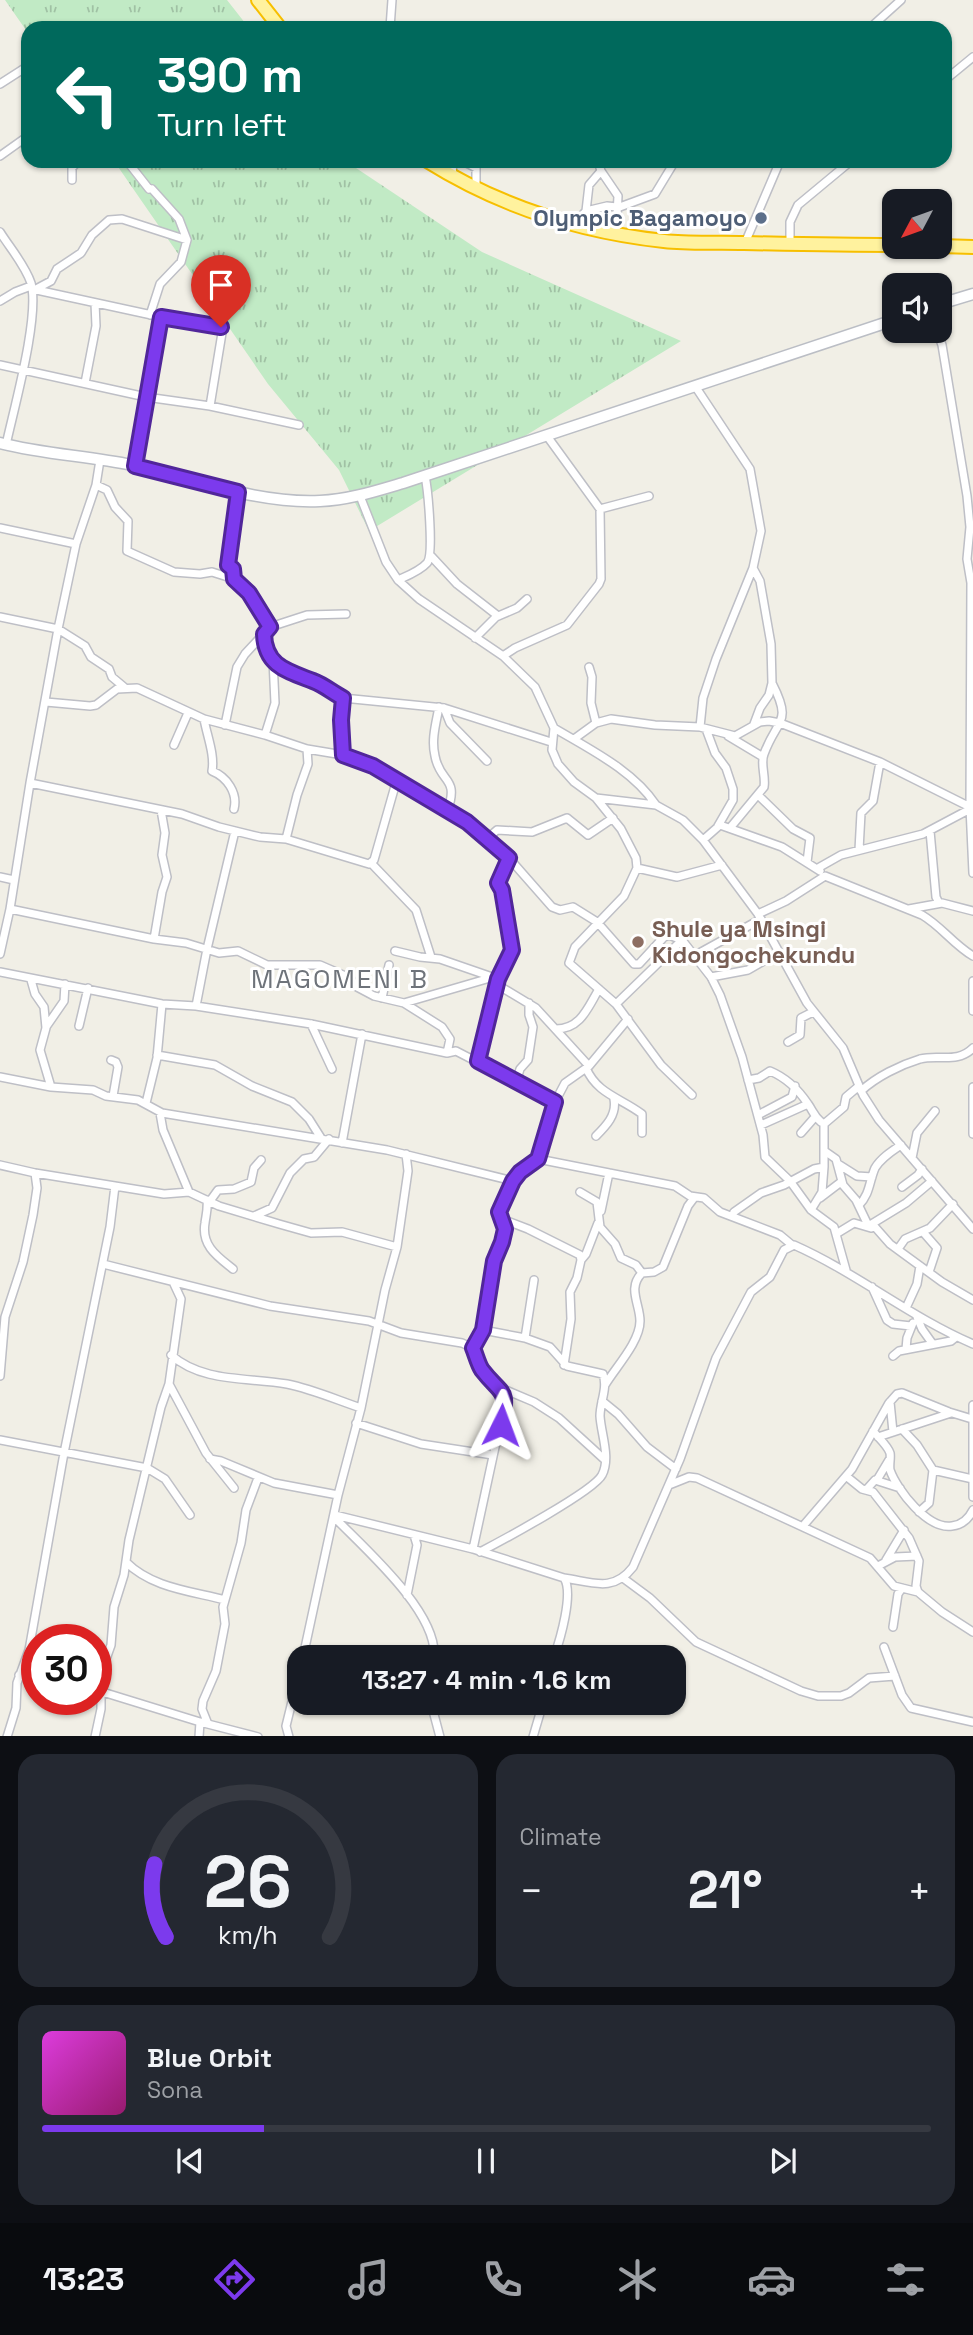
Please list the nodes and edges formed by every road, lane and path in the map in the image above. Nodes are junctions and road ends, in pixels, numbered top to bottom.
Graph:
1 (258, 0) edge
2 (392, 0) edge
3 (901, 0) edge
4 (274, 21) edge
5 (390, 21) edge
6 (878, 21) edge
7 (973, 57) edge
8 (21, 70) edge
9 (952, 74) edge
10 (0, 84) edge
11 (21, 141) edge
12 (0, 156) edge
13 (72, 168) edge
14 (133, 168) edge
15 (439, 168) edge
16 (453, 168) edge
17 (476, 168) edge
18 (600, 168) edge
19 (671, 168) edge
20 (777, 168) edge
21 (843, 168) edge
22 (601, 171) junction
23 (452, 176) junction
24 (72, 180) dead end
25 (476, 188) junction
26 (617, 207) junction
27 (586, 211) junction
28 (573, 225) junction
29 (0, 232) edge
30 (616, 234) junction
31 (187, 240) junction
32 (744, 243) junction
33 (790, 244) junction
34 (882, 246) edge
35 (952, 246) edge
36 (973, 247) edge
37 (33, 288) junction
38 (973, 294) edge
39 (952, 300) edge
40 (0, 301) edge
41 (95, 303) junction
42 (150, 315) junction
43 (161, 317) junction
44 (882, 324) edge
45 (941, 343) edge
46 (0, 365) edge
47 (23, 371) junction
48 (85, 383) junction
49 (695, 386) junction
50 (146, 397) junction
51 (210, 406) junction
52 (299, 425) dead end
53 (547, 436) junction
54 (3, 444) edge
55 (100, 460) junction
56 (135, 466) junction
57 (425, 476) junction
58 (96, 485) junction
59 (238, 492) junction
60 (360, 496) junction
61 (649, 496) dead end
62 (600, 509) junction
63 (0, 527) edge
64 (76, 544) junction
65 (430, 556) junction
66 (753, 568) junction
67 (234, 579) junction
68 (398, 580) junction
69 (527, 598) dead end
70 (346, 614) dead end
71 (498, 616) junction
72 (0, 617) edge
73 (58, 628) junction
74 (267, 630) junction
75 (475, 638) junction
76 (503, 656) junction
77 (273, 659) junction
78 (589, 667) dead end
79 (772, 683) junction
80 (124, 687) junction
81 (343, 698) junction
82 (46, 702) junction
83 (442, 707) junction
84 (188, 713) junction
85 (204, 719) junction
86 (596, 723) junction
87 (780, 723) junction
88 (754, 724) junction
89 (225, 725) junction
90 (554, 728) junction
91 (703, 728) junction
92 (724, 733) junction
93 (265, 735) junction
94 (574, 739) junction
95 (551, 742) junction
96 (174, 745) dead end
97 (307, 749) junction
98 (343, 755) junction
99 (763, 757) junction
100 (487, 761) dead end
101 (880, 762) junction
102 (397, 779) junction
103 (30, 783) junction
104 (758, 796) junction
105 (597, 798) junction
106 (656, 804) junction
107 (971, 808) edge
108 (234, 809) dead end
109 (162, 810) junction
110 (447, 812) junction
111 (612, 818) junction
112 (718, 826) junction
113 (730, 828) junction
114 (235, 831) junction
115 (930, 831) junction
116 (488, 838) junction
117 (286, 839) junction
118 (703, 840) junction
119 (859, 850) junction
120 (509, 858) junction
121 (807, 862) junction
122 (371, 863) junction
123 (722, 865) junction
124 (637, 868) junction
125 (818, 868) junction
126 (973, 873) edge
127 (825, 876) junction
128 (0, 877) edge
129 (14, 880) junction
130 (939, 903) junction
131 (10, 909) junction
132 (909, 909) junction
133 (973, 911) edge
134 (760, 917) junction
135 (597, 922) junction
136 (154, 939) junction
137 (682, 940) junction
138 (207, 949) junction
139 (396, 951) dead end
140 (779, 952) junction
141 (0, 954) edge
142 (694, 956) junction
143 (973, 956) edge
144 (431, 957) junction
145 (389, 965) dead end
146 (0, 972) edge
147 (711, 977) junction
148 (31, 980) junction
149 (496, 980) junction
150 (973, 981) edge
151 (65, 984) junction
152 (88, 988) junction
153 (599, 989) junction
154 (382, 998) junction
155 (404, 1003) junction
156 (529, 1003) junction
157 (162, 1004) junction
158 (616, 1004) junction
159 (196, 1006) junction
160 (973, 1011) edge
161 (813, 1012) junction
162 (628, 1020) junction
163 (311, 1024) junction
164 (79, 1026) dead end
165 (46, 1028) junction
166 (556, 1029) junction
167 (362, 1034) junction
168 (788, 1042) dead end
169 (973, 1048) edge
170 (447, 1053) junction
171 (157, 1055) junction
172 (111, 1060) dead end
173 (478, 1061) junction
174 (587, 1067) junction
175 (332, 1069) dead end
176 (0, 1077) edge
177 (748, 1080) junction
178 (516, 1083) junction
179 (795, 1086) junction
180 (51, 1087) junction
181 (973, 1087) edge
182 (860, 1088) junction
183 (692, 1095) dead end
184 (113, 1096) junction
185 (614, 1099) junction
186 (555, 1102) junction
187 (146, 1103) junction
188 (808, 1104) junction
189 (935, 1111) dead end
190 (160, 1112) junction
191 (758, 1115) junction
192 (761, 1125) junction
193 (918, 1132) junction
194 (642, 1133) dead end
195 (801, 1133) dead end
196 (973, 1134) edge
197 (596, 1136) dead end
198 (325, 1138) junction
199 (898, 1142) junction
200 (342, 1143) junction
201 (826, 1152) junction
202 (406, 1154) junction
203 (912, 1158) junction
204 (538, 1159) junction
205 (261, 1160) dead end
206 (838, 1163) junction
207 (0, 1166) edge
208 (824, 1167) junction
209 (922, 1169) junction
210 (35, 1173) junction
211 (608, 1177) junction
212 (872, 1177) junction
213 (513, 1181) junction
214 (790, 1181) junction
215 (932, 1181) junction
216 (841, 1182) junction
217 (115, 1186) junction
218 (901, 1187) dead end
219 (189, 1192) junction
220 (580, 1192) dead end
221 (694, 1198) junction
222 (819, 1199) junction
223 (208, 1201) junction
224 (953, 1204) junction
225 (859, 1205) junction
226 (811, 1210) junction
227 (734, 1212) dead end
228 (253, 1216) junction
229 (501, 1219) junction
230 (598, 1222) junction
231 (873, 1226) junction
232 (973, 1229) edge
233 (835, 1230) junction
234 (923, 1232) junction
235 (792, 1245) junction
236 (397, 1247) junction
237 (898, 1248) junction
238 (581, 1260) junction
239 (103, 1264) junction
240 (919, 1266) junction
241 (233, 1269) dead end
242 (846, 1270) junction
243 (929, 1272) junction
244 (642, 1273) junction
245 (534, 1280) dead end
246 (174, 1283) junction
247 (870, 1285) junction
248 (973, 1300) edge
249 (906, 1308) junction
250 (917, 1317) junction
251 (378, 1323) junction
252 (911, 1326) junction
253 (483, 1330) junction
254 (957, 1337) junction
255 (525, 1338) junction
256 (932, 1343) junction
257 (973, 1344) edge
258 (473, 1348) junction
259 (906, 1349) junction
260 (171, 1355) junction
261 (894, 1356) dead end
262 (564, 1365) junction
263 (0, 1376) edge
264 (169, 1384) junction
265 (605, 1386) junction
266 (500, 1388) junction
267 (602, 1401) junction
268 (890, 1402) junction
269 (973, 1405) edge
270 (361, 1408) junction
271 (952, 1413) junction
272 (972, 1419) edge
273 (356, 1423) junction
274 (902, 1429) junction
275 (893, 1432) junction
276 (876, 1434) junction
277 (0, 1440) edge
278 (64, 1453) junction
279 (493, 1455) junction
280 (210, 1458) junction
281 (605, 1460) junction
282 (890, 1460) junction
283 (147, 1468) junction
284 (676, 1469) junction
285 (933, 1470) junction
286 (846, 1476) junction
287 (258, 1478) junction
288 (973, 1479) edge
289 (877, 1480) junction
290 (341, 1483) junction
291 (669, 1485) junction
292 (234, 1488) dead end
293 (902, 1489) junction
294 (323, 1490) junction
295 (866, 1490) junction
296 (338, 1495) junction
297 (973, 1497) edge
298 (973, 1510) edge
299 (919, 1511) junction
300 (190, 1516) dead end
301 (335, 1516) junction
302 (803, 1526) junction
303 (904, 1531) junction
304 (413, 1535) junction
305 (477, 1550) junction
306 (917, 1556) junction
307 (886, 1560) junction
308 (126, 1562) junction
309 (878, 1566) junction
310 (564, 1578) junction
311 (623, 1578) junction
312 (902, 1588) junction
313 (918, 1592) junction
314 (407, 1595) junction
315 (225, 1600) junction
316 (893, 1627) dead end
317 (112, 1632) edge
318 (973, 1632) edge
319 (306, 1645) edge
320 (434, 1645) edge
321 (557, 1645) edge
322 (884, 1647) dead end
323 (19, 1675) joint
324 (895, 1676) junction
325 (112, 1694) edge
326 (97, 1715) edge
327 (289, 1715) edge
328 (434, 1715) edge
329 (539, 1715) edge
330 (973, 1722) edge
331 (204, 1723) junction
332 (7, 1736) edge
333 (95, 1736) edge
334 (199, 1736) edge
335 (254, 1736) edge
336 (289, 1736) edge
337 (440, 1736) edge
338 (533, 1736) edge

1 - 4 highway
2 - 5 street
3 - 6 street
7 - 9 street
8 - 10 street
11 - 12 street
13 - 24 street
14 - 31 street
15 - 23 highway
16 - 23 street
17 - 25 street
18 - 22 street
19 - 26 street
20 - 32 street
21 - 33 street
22 - 26 street
22 - 27 street
23 - 25 highway
25 - 28 highway
26 - 27 street
26 - 30 street
27 - 28 street
28 - 30 highway
29 - 37 street
30 - 32 highway
31 - 37 street
31 - 42 street
32 - 33 highway
33 - 34 highway
35 - 36 highway
37 - 40 street
37 - 41 street
37 - 47 street
38 - 39 main road
41 - 42 street
41 - 48 street
42 - 43 street
43 - 50 street
43 - 51 street
44 - 49 main road
45 - 107 street
46 - 47 street
47 - 48 street
47 - 54 street
48 - 50 street
49 - 53 main road
49 - 66 street
50 - 51 street
50 - 56 street
51 - 52 street
53 - 57 main road
53 - 62 street
54 - 55 main road
55 - 56 main road
55 - 58 street
56 - 59 main road
57 - 60 main road
57 - 65 street
58 - 64 street
58 - 67 street
59 - 60 main road
59 - 67 street
60 - 68 street
61 - 62 street
62 - 76 street
63 - 64 street
64 - 73 street
65 - 68 street
65 - 71 street
66 - 79 street
66 - 91 street
67 - 74 street
68 - 75 street
69 - 71 street
70 - 74 street
71 - 75 street
72 - 73 street
73 - 80 street
73 - 82 street
74 - 77 street
74 - 89 street
75 - 76 street
76 - 90 street
77 - 81 street
77 - 93 street
78 - 86 street
79 - 87 street
79 - 88 street
80 - 82 street
80 - 84 street
81 - 83 street
81 - 98 street
82 - 103 street
83 - 95 street
83 - 100 street
83 - 110 street
84 - 85 street
84 - 96 street
85 - 89 street
85 - 108 street
86 - 91 street
86 - 94 street
87 - 88 street
87 - 99 street
87 - 101 street
88 - 92 street
89 - 93 street
90 - 94 street
90 - 95 street
91 - 92 street
91 - 112 street
92 - 99 street
93 - 97 street
94 - 106 street
95 - 105 street
97 - 98 street
97 - 117 street
98 - 102 street
99 - 104 street
101 - 107 street
101 - 119 street
102 - 110 street
102 - 122 street
103 - 109 street
103 - 129 street
104 - 113 street
104 - 121 street
105 - 106 street
105 - 111 street
106 - 118 street
107 - 115 street
107 - 126 street
109 - 114 street
109 - 136 street
110 - 116 street
111 - 116 street
111 - 124 street
112 - 113 street
112 - 118 street
113 - 121 street
114 - 117 street
114 - 138 street
115 - 119 street
115 - 130 street
116 - 120 street
117 - 122 street
118 - 123 street
119 - 125 street
120 - 135 street
120 - 149 street
121 - 125 street
122 - 144 street
123 - 124 street
123 - 134 street
124 - 135 street
125 - 127 street
127 - 132 street
127 - 134 street
128 - 129 street
129 - 131 street
130 - 132 street
130 - 133 street
131 - 136 street
131 - 141 street
132 - 143 street
134 - 140 street
134 - 142 street
135 - 137 street
135 - 153 street
136 - 138 street
137 - 142 street
137 - 158 street
138 - 154 street
138 - 159 street
139 - 144 street
140 - 147 street
140 - 161 street
142 - 147 street
144 - 149 street
145 - 154 street
146 - 148 street
147 - 177 street
148 - 151 street
148 - 165 street
149 - 155 street
149 - 156 street
149 - 173 street
150 - 160 street
151 - 152 street
151 - 165 street
152 - 157 street
152 - 164 street
153 - 158 street
153 - 166 street
154 - 155 street
155 - 170 street
156 - 166 street
156 - 178 street
157 - 159 street
157 - 171 street
158 - 162 street
159 - 163 street
161 - 168 street
161 - 182 street
162 - 174 street
162 - 183 street
163 - 167 street
163 - 175 street
165 - 180 street
166 - 174 street
167 - 170 street
167 - 200 street
169 - 182 street
170 - 173 street
171 - 187 street
171 - 198 street
172 - 184 street
173 - 178 street
174 - 185 street
174 - 186 street
176 - 180 street
177 - 179 street
177 - 191 street
178 - 186 street
179 - 188 street
179 - 191 street
180 - 184 street
181 - 196 street
182 - 199 street
182 - 201 street
184 - 187 street
185 - 194 street
185 - 197 street
186 - 204 street
187 - 190 street
188 - 192 street
188 - 195 street
189 - 193 street
190 - 198 street
190 - 219 street
191 - 192 street
192 - 214 street
193 - 199 street
193 - 203 street
198 - 200 street
198 - 228 street
199 - 203 street
199 - 212 street
200 - 202 street
201 - 206 street
201 - 208 street
202 - 213 street
202 - 236 street
203 - 209 street
204 - 211 street
204 - 213 street
205 - 223 street
206 - 212 street
206 - 216 street
207 - 210 street
208 - 214 street
208 - 222 street
209 - 215 street
209 - 218 street
210 - 217 street
210 - 263 street
211 - 221 street
211 - 230 street
212 - 225 street
213 - 229 street
214 - 226 street
214 - 227 street
215 - 224 street
215 - 231 street
216 - 222 street
216 - 225 street
217 - 219 street
217 - 239 street
219 - 223 street
220 - 230 street
221 - 235 street
221 - 244 street
222 - 226 street
223 - 228 street
223 - 241 street
224 - 232 street
224 - 234 street
225 - 231 street
226 - 233 street
228 - 236 street
229 - 238 street
229 - 253 street
230 - 238 street
230 - 244 street
231 - 233 street
231 - 237 street
233 - 242 street
234 - 237 street
234 - 243 street
235 - 242 street
235 - 284 street
236 - 251 street
237 - 240 street
238 - 262 street
239 - 246 street
239 - 278 street
240 - 243 street
240 - 249 street
242 - 247 street
243 - 248 street
244 - 265 street
245 - 255 street
246 - 251 street
246 - 260 street
247 - 249 street
247 - 252 street
249 - 250 street
250 - 252 street
250 - 254 street
250 - 256 street
251 - 258 street
251 - 270 street
252 - 259 street
253 - 255 street
253 - 258 street
254 - 256 street
254 - 257 street
255 - 262 street
256 - 259 street
258 - 266 street
259 - 261 street
260 - 264 street
260 - 270 street
262 - 265 street
264 - 280 street
264 - 283 street
265 - 267 street
266 - 279 street
266 - 281 street
267 - 281 street
267 - 284 street
268 - 271 street
268 - 275 street
268 - 276 street
269 - 272 street
270 - 273 street
271 - 272 street
271 - 274 street
272 - 288 street
273 - 279 street
273 - 290 street
274 - 275 street
274 - 285 street
275 - 276 street
276 - 282 street
276 - 286 street
277 - 278 street
278 - 283 street
278 - 323 street
279 - 305 street
280 - 287 street
280 - 292 street
281 - 305 street
282 - 289 street
282 - 293 street
283 - 300 street
283 - 308 street
284 - 291 street
285 - 288 street
285 - 299 street
286 - 295 street
286 - 302 street
287 - 294 street
287 - 315 street
288 - 297 street
289 - 293 street
289 - 295 street
290 - 294 street
290 - 296 street
291 - 302 street
291 - 311 street
293 - 299 street
294 - 296 street
295 - 303 street
296 - 301 street
298 - 299 street
301 - 304 street
301 - 314 street
301 - 319 street
302 - 309 street
303 - 306 street
303 - 307 street
304 - 305 street
304 - 314 street
305 - 310 street
306 - 307 street
306 - 313 street
307 - 309 street
308 - 315 street
308 - 317 street
309 - 312 street
310 - 311 street
310 - 321 street
311 - 324 street
312 - 313 street
312 - 316 street
313 - 318 street
314 - 320 street
315 - 331 street
322 - 324 street
323 - 332 street
324 - 330 street
325 - 331 street
326 - 333 street
327 - 336 street
328 - 337 street
329 - 338 street
331 - 334 street
331 - 335 street

